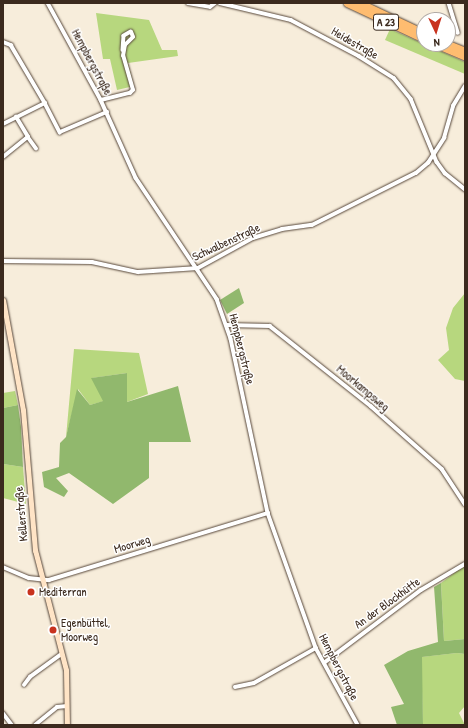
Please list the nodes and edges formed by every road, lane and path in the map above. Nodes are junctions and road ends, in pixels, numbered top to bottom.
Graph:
1 (48, 3) edge
2 (188, 3) edge
3 (215, 3) edge
4 (220, 3) edge
5 (348, 3) edge
6 (360, 3) edge
7 (449, 3) edge
8 (232, 4) edge
9 (416, 29) edge
10 (458, 33) dead end
11 (416, 35) edge
12 (3, 42) edge
13 (123, 50) junction
14 (453, 52) edge
15 (465, 57) edge
16 (465, 86) edge
17 (460, 93) junction
18 (465, 95) edge
19 (101, 100) junction
20 (45, 103) junction
21 (107, 112) junction
22 (16, 117) junction
23 (3, 124) edge
24 (28, 137) junction
25 (36, 148) dead end
26 (433, 156) junction
27 (3, 157) edge
28 (465, 189) edge
29 (3, 261) edge
30 (198, 268) junction
31 (3, 300) edge
32 (227, 325) junction
33 (465, 504) edge
34 (268, 514) junction
35 (465, 564) edge
36 (3, 567) edge
37 (42, 580) junction
38 (316, 648) junction
39 (62, 654) junction
40 (324, 663) junction
41 (24, 685) dead end
42 (235, 687) dead end
43 (67, 706) junction
44 (3, 714) edge
45 (12, 725) edge
46 (35, 725) edge
47 (67, 725) edge
48 (358, 725) edge

1 - 19 street, Hempbergstraße
2 - 3 street
4 - 8 street, Heidestraße
5 - 11 highway, A 23
6 - 9 highway, A 23
7 - 10 street
8 - 26 street, Heidestraße
12 - 20 street
13 - 13 street
13 - 19 street
14 - 15 highway
16 - 17 street, Schwalbenstraße
17 - 18 street
17 - 26 street, Schwalbenstraße
19 - 21 street, Hempbergstraße
20 - 21 street
20 - 22 street
21 - 30 street, Hempbergstraße
22 - 23 street
22 - 24 street
24 - 25 street
24 - 27 street
26 - 28 street, Heidestraße
26 - 30 street, Schwalbenstraße
29 - 30 street, Schwalbenstraße
30 - 32 street, Hempbergstraße
31 - 37 main road, Kellerstraße
32 - 33 street, Moorkampsweg
32 - 34 street, Hempbergstraße
34 - 37 street, Moorweg
34 - 38 street, Hempbergstraße
35 - 40 street, An der Blockhütte
36 - 37 street, Moorweg
37 - 39 main road, Kellerstraße
38 - 40 street, Hempbergstraße
38 - 42 street
39 - 41 street
39 - 43 main road, Kellerstraße
40 - 48 street, Hempbergstraße
43 - 46 street
43 - 47 main road, Kellerstraße
44 - 45 street

